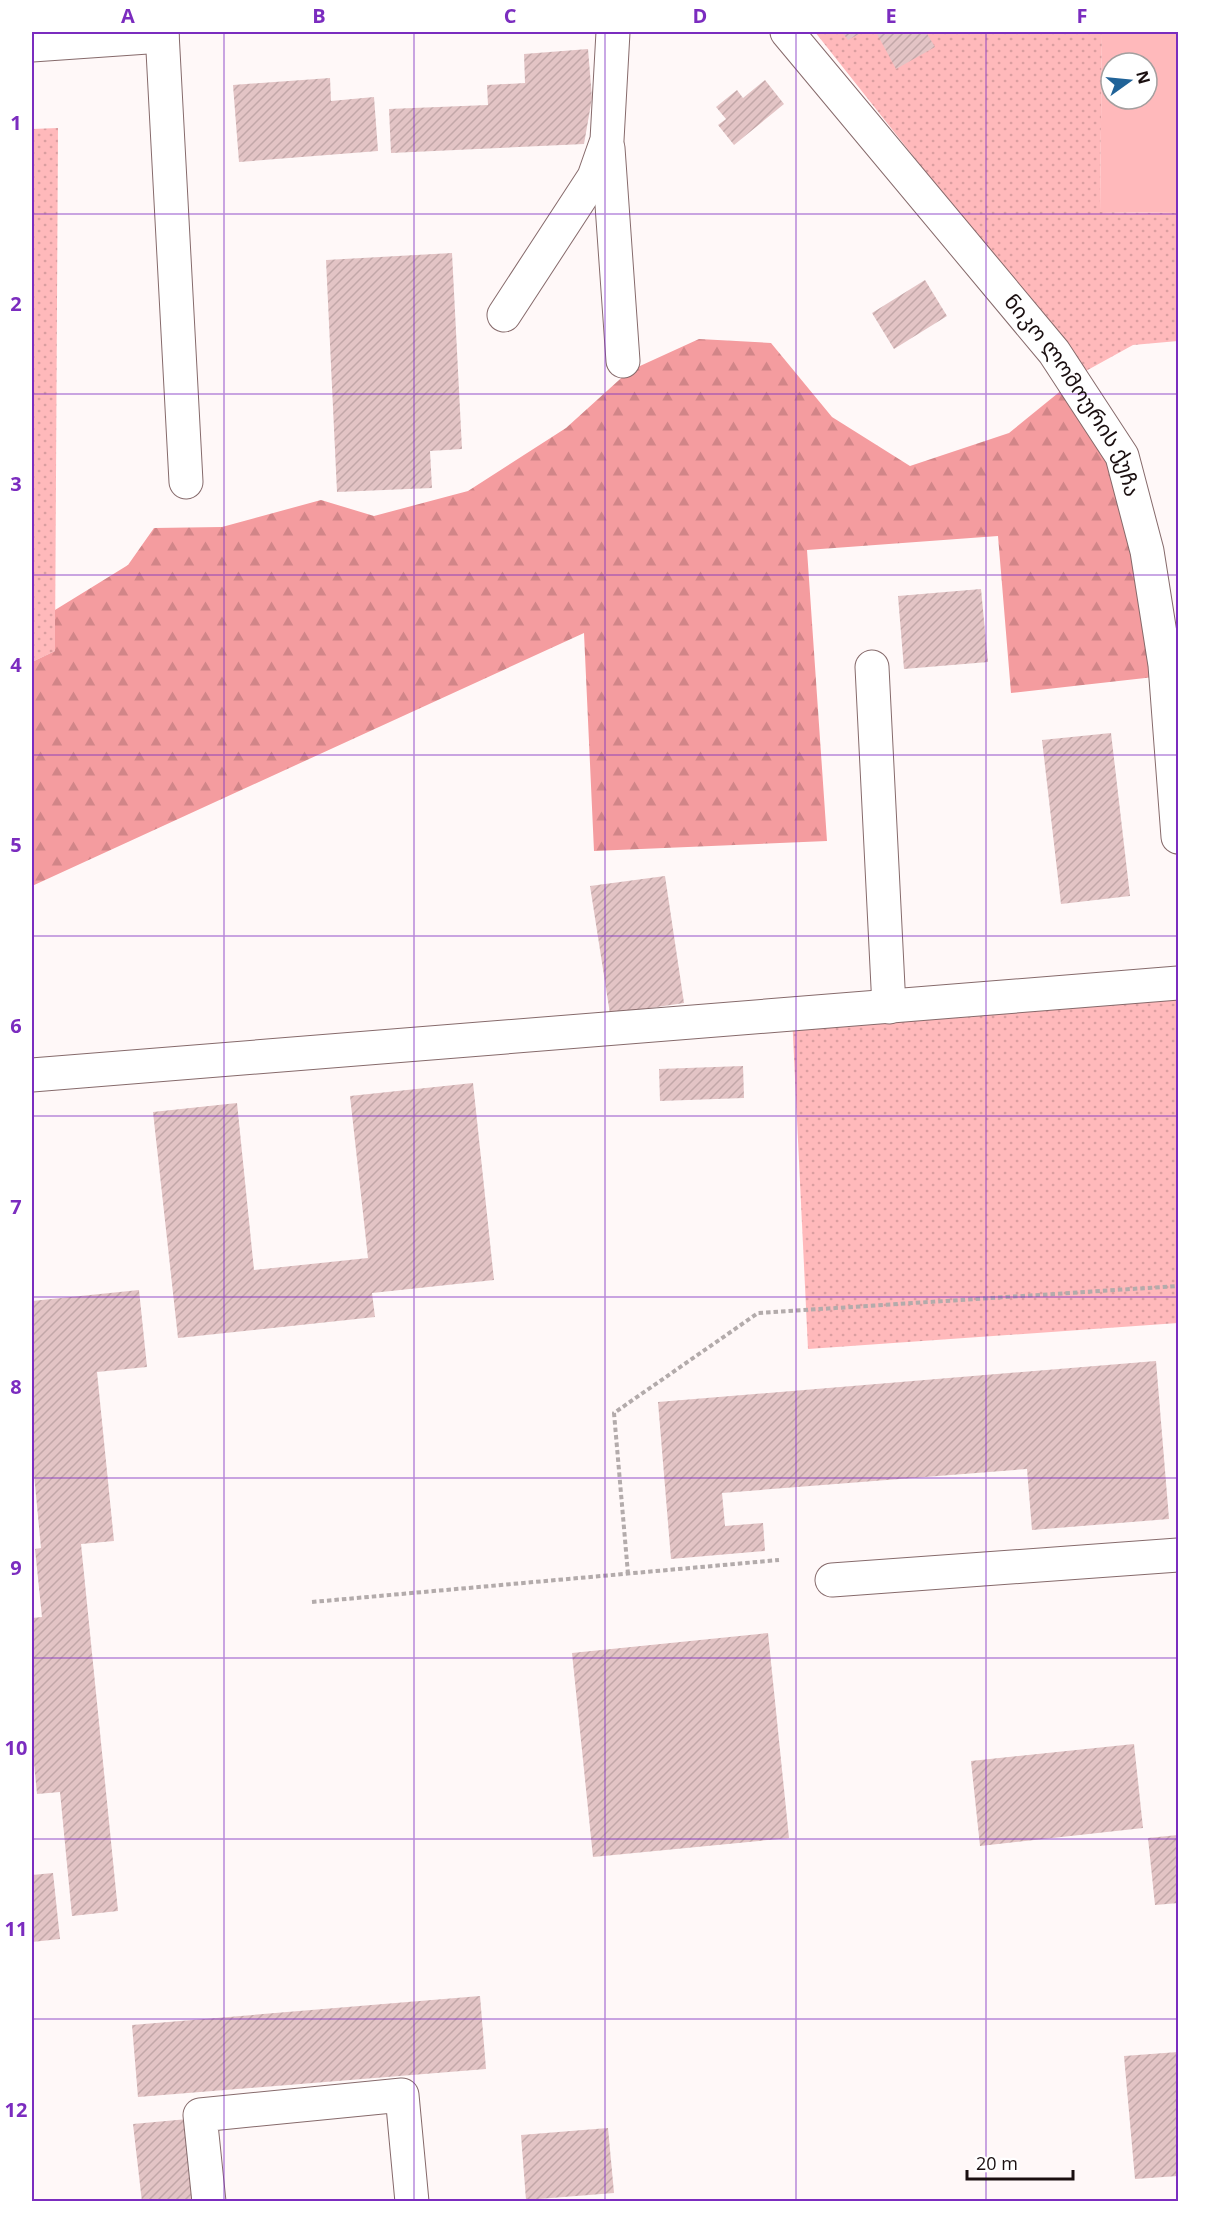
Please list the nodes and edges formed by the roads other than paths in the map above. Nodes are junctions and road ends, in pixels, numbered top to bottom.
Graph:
1 (613, 32) edge
2 (787, 32) edge
3 (162, 34) edge
4 (32, 45) edge
5 (607, 140) junction
6 (504, 315) dead end
7 (624, 361) dead end
8 (186, 482) dead end
9 (872, 667) dead end
10 (1179, 837) edge
11 (1179, 983) edge
12 (889, 1007) junction
13 (32, 1075) edge
14 (1179, 1555) edge
15 (832, 1580) dead end
16 (208, 2202) edge
17 (412, 2202) edge

1 - 5 street
2 - 10 street, ნიკო ლომოურის ქუჩა
3 - 4 street
3 - 8 street
5 - 6 street
5 - 7 street
9 - 12 street
11 - 12 street
12 - 13 street
14 - 15 street
16 - 17 street

